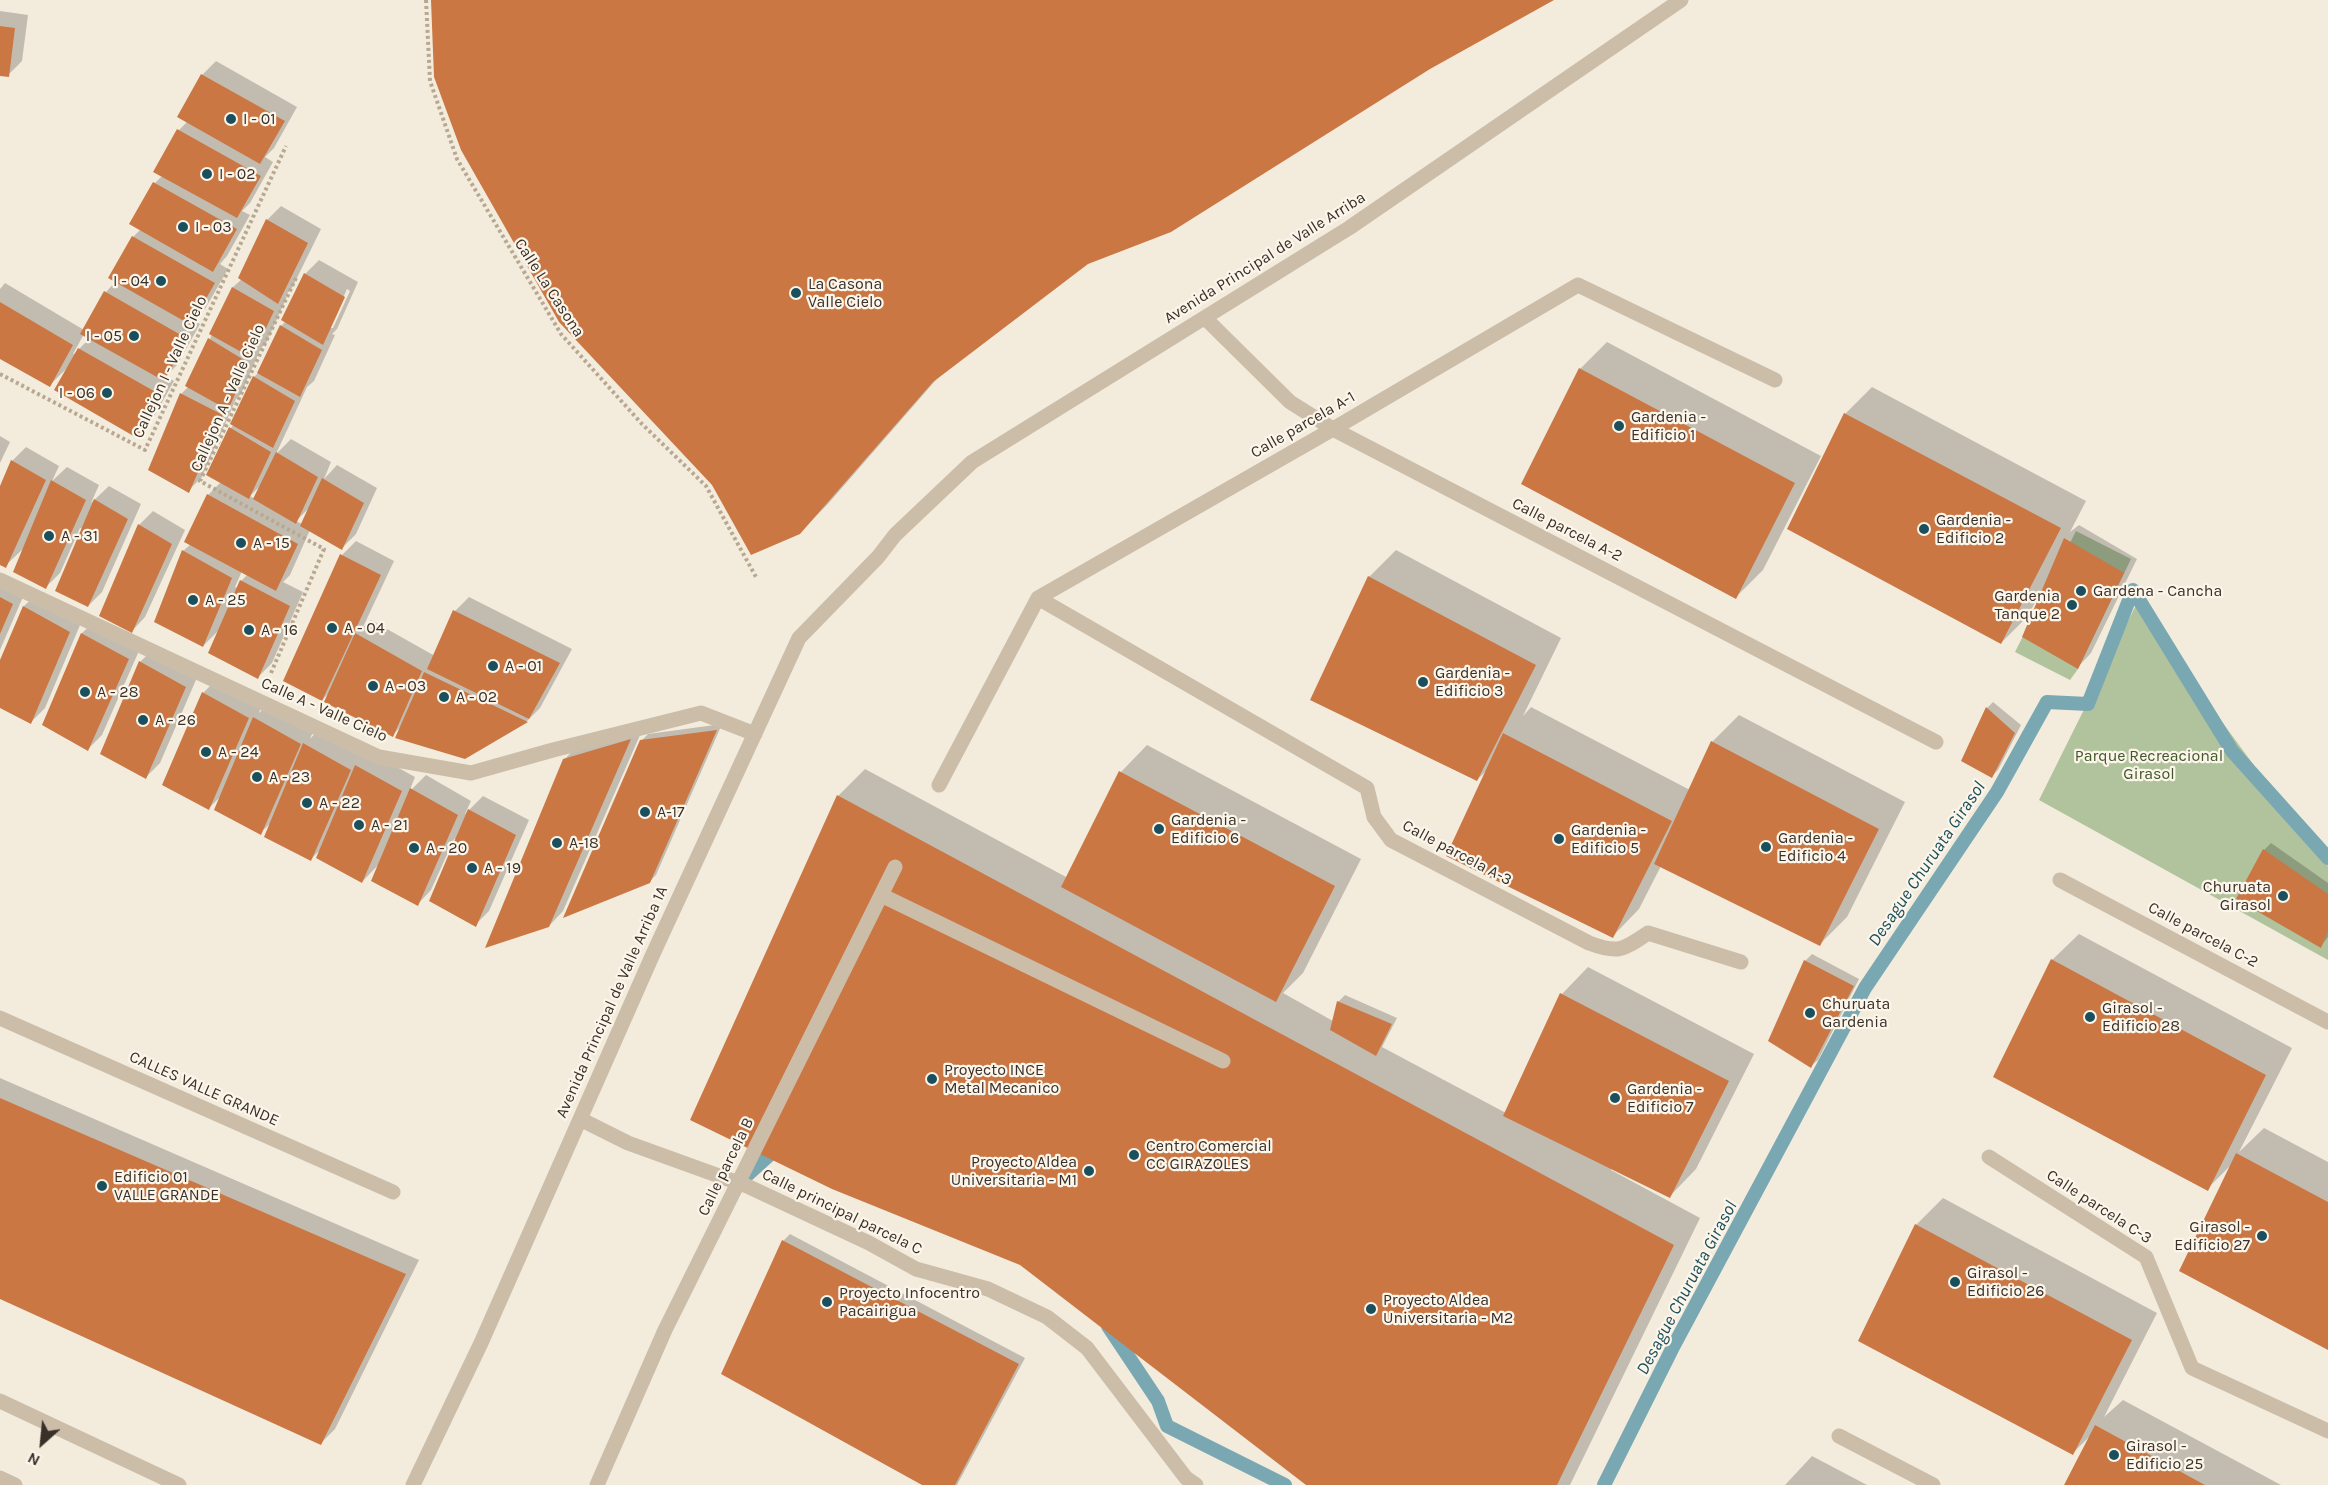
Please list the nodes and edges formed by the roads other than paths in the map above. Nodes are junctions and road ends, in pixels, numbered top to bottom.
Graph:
1 (1681, 0) edge
2 (1205, 318) junction
3 (1775, 380) dead end
4 (1333, 429) junction
5 (878, 557) joint
6 (0, 580) edge
7 (1038, 598) junction
8 (754, 734) junction
9 (1936, 742) dead end
10 (939, 785) dead end
11 (894, 867) dead end
12 (2060, 880) dead end
13 (880, 895) junction
14 (1741, 962) dead end
15 (0, 1018) edge
16 (2328, 1022) edge
17 (1223, 1061) dead end
18 (580, 1119) junction
19 (1989, 1157) dead end
20 (739, 1183) junction
21 (393, 1192) dead end
22 (0, 1401) edge
23 (2328, 1431) edge
24 (1839, 1436) dead end
25 (0, 1478) edge
26 (15, 1485) edge
27 (179, 1485) edge
28 (413, 1485) edge
29 (597, 1485) edge
30 (1196, 1485) edge
31 (1933, 1485) edge

1 - 2 street, Avenida Principal de Valle Arriba
2 - 4 street, Calle parcela A-2
2 - 5 street, Avenida Principal de Valle Arriba
3 - 4 street, Calle parcela A-1
4 - 7 street, Calle parcela A-1
4 - 9 street, Calle parcela A-2
5 - 8 street, Avenida Principal de Valle Arriba 1A
6 - 8 street, Calle A - Valle Cielo
7 - 10 street
7 - 14 street, Calle parcela A-3
8 - 18 street, Avenida Principal de Valle Arriba 1A
11 - 13 street, Calle parcela B
12 - 16 street, Calle parcela C-2
13 - 17 street
13 - 20 street, Calle parcela B
15 - 21 street, CALLES VALLE GRANDE
18 - 20 street, Calle principal parcela C
18 - 28 street, Avenida Principal de Valle Arriba 1A
19 - 23 street, Calle parcela C-3
20 - 29 street, Calle parcela B
20 - 30 street, Calle principal parcela C
22 - 27 street
24 - 31 street
25 - 26 street

